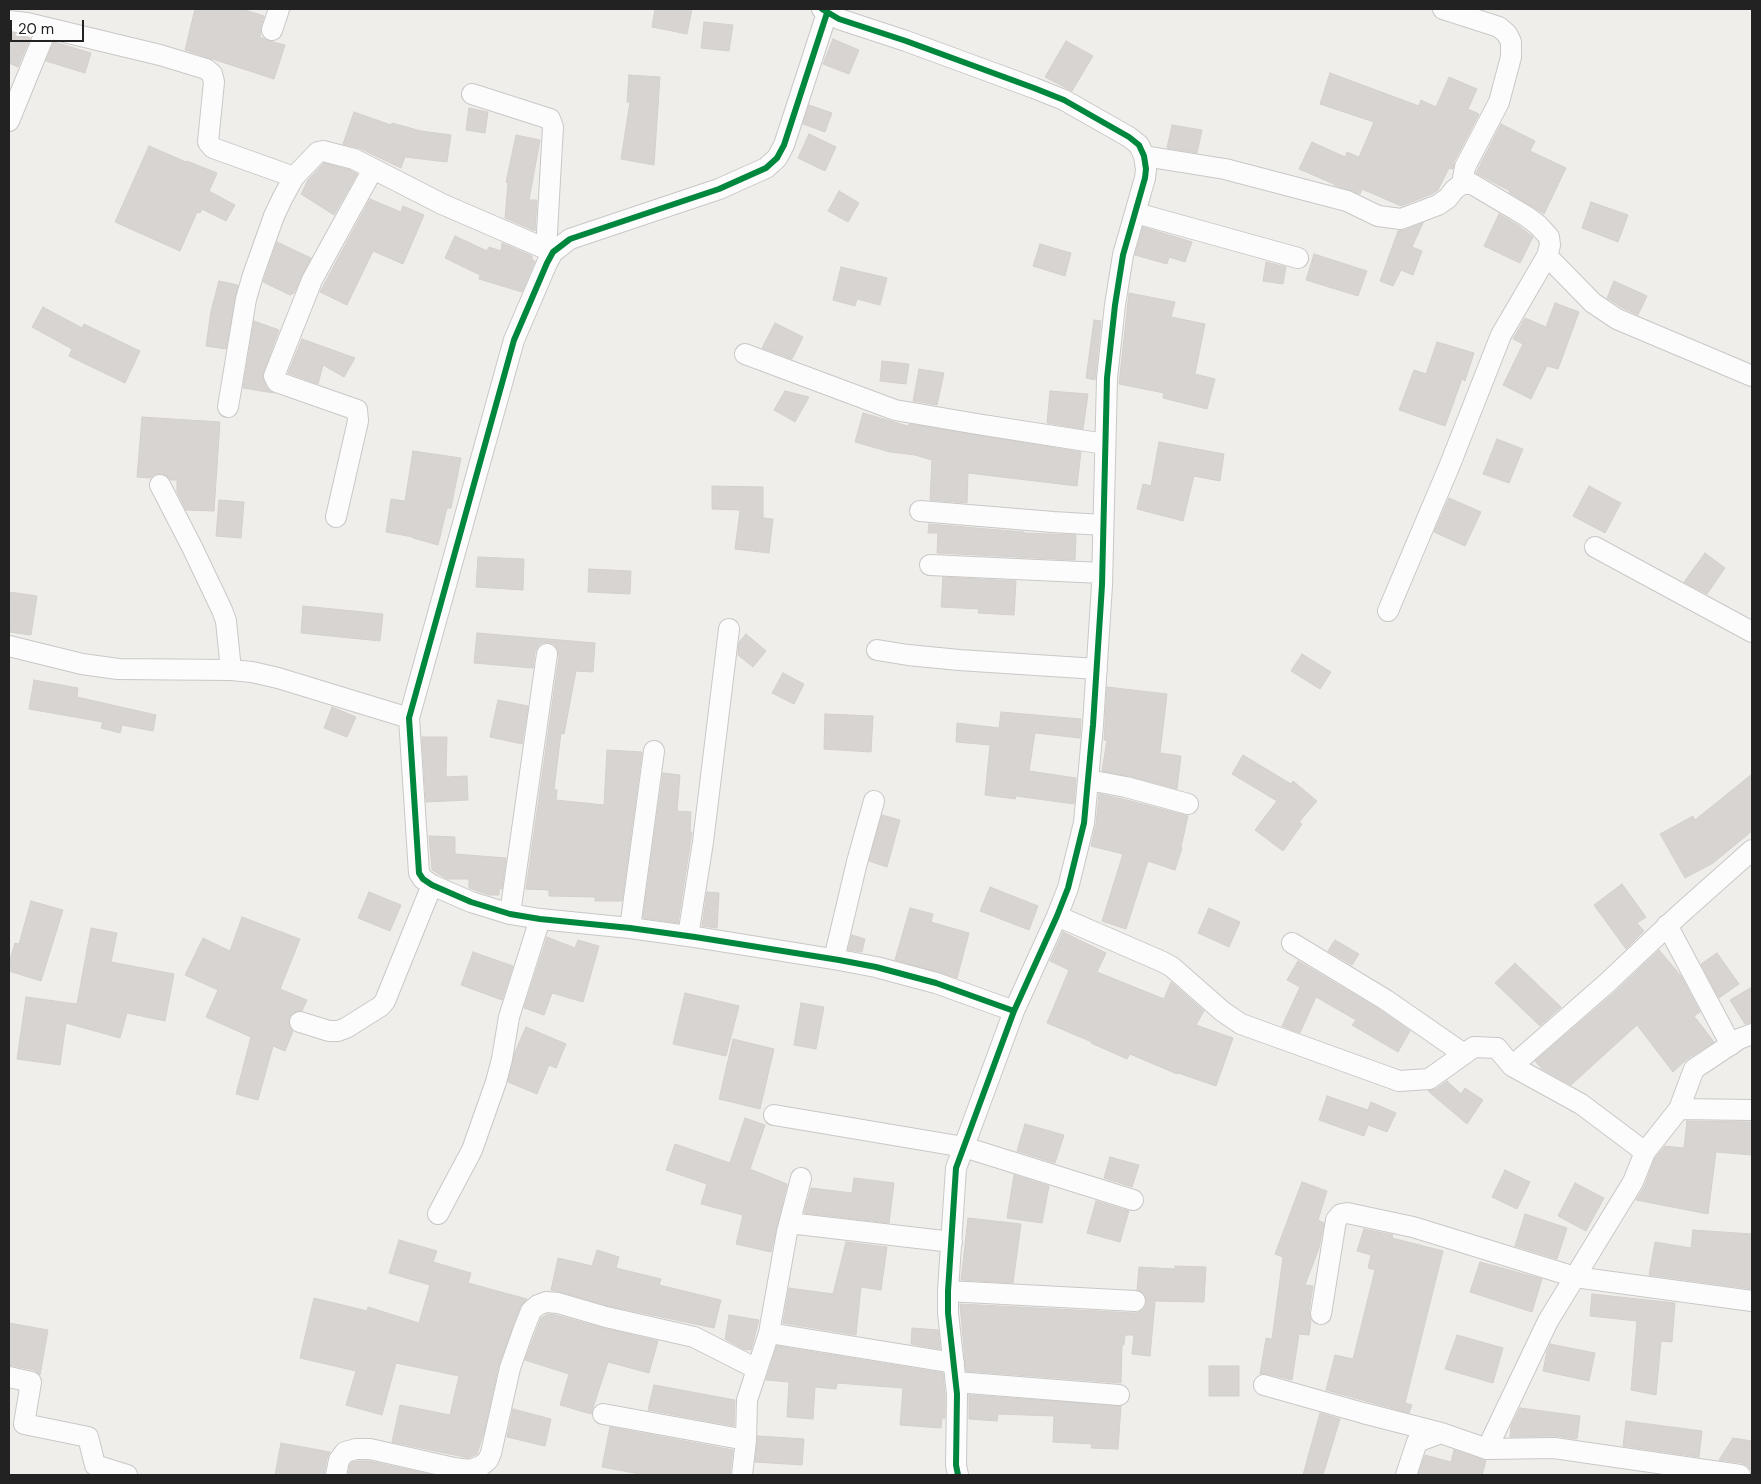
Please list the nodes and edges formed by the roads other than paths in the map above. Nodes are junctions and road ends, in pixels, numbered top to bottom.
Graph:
1 (279, 9) edge
2 (1443, 9) edge
3 (824, 11) edge
4 (9, 21) edge
5 (46, 28) junction
6 (272, 30) dead end
7 (472, 94) dead end
8 (9, 121) edge
9 (1144, 156) junction
10 (373, 169) junction
11 (294, 177) junction
12 (1462, 184) junction
13 (1136, 213) junction
14 (550, 251) junction
15 (1547, 256) junction
16 (1298, 258) dead end
17 (745, 354) dead end
18 (1752, 376) edge
19 (228, 407) dead end
20 (1105, 444) junction
21 (160, 485) dead end
22 (920, 511) dead end
23 (336, 517) dead end
24 (1103, 525) junction
25 (1595, 547) dead end
26 (930, 565) dead end
27 (1102, 573) junction
28 (1388, 611) dead end
29 (729, 630) dead end
30 (1752, 632) edge
31 (877, 650) dead end
32 (10, 651) edge
33 (547, 654) dead end
34 (1097, 669) junction
35 (231, 670) junction
36 (409, 718) junction
37 (654, 751) dead end
38 (1088, 780) junction
39 (874, 801) dead end
40 (1188, 804) dead end
41 (1752, 850) edge
42 (432, 885) junction
43 (510, 914) junction
44 (1057, 916) junction
45 (540, 920) junction
46 (1668, 925) junction
47 (630, 928) junction
48 (688, 936) junction
49 (1292, 943) dead end
50 (834, 959) junction
51 (1014, 1011) junction
52 (300, 1022) dead end
53 (1752, 1034) edge
54 (1731, 1044) junction
55 (1464, 1054) junction
56 (1512, 1066) junction
57 (1679, 1109) junction
58 (1752, 1110) edge
59 (774, 1115) dead end
60 (964, 1148) junction
61 (1645, 1152) junction
62 (801, 1178) dead end
63 (1133, 1200) dead end
64 (438, 1214) dead end
65 (789, 1223) junction
66 (952, 1242) junction
67 (1575, 1278) junction
68 (948, 1291) junction
69 (1135, 1301) dead end
70 (1752, 1301) edge
71 (1321, 1314) dead end
72 (769, 1333) junction
73 (757, 1369) junction
74 (955, 1372) junction
75 (9, 1377) edge
76 (1264, 1384) dead end
77 (1119, 1395) dead end
78 (603, 1414) dead end
79 (1441, 1433) junction
80 (746, 1440) junction
81 (1488, 1449) junction
82 (127, 1475) edge
83 (336, 1475) edge
84 (742, 1475) edge
85 (958, 1475) edge
86 (1406, 1475) edge
87 (1740, 1475) edge

1 - 6 street
2 - 12 street
3 - 9 street
3 - 14 street
4 - 5 street
5 - 8 street
5 - 11 street
7 - 14 street
9 - 12 street
9 - 13 street
10 - 11 street
10 - 14 street
10 - 23 street
11 - 19 street
12 - 15 street
13 - 16 street
13 - 20 street
14 - 36 street
15 - 18 street
15 - 28 street
17 - 20 street
20 - 24 street
21 - 35 street
22 - 24 street
24 - 27 street
25 - 30 street
26 - 27 street
27 - 34 street
29 - 48 street
31 - 34 street
32 - 35 street
33 - 43 street
34 - 38 street
35 - 36 street
36 - 42 street
37 - 47 street
38 - 40 street
38 - 44 street
39 - 50 street
41 - 46 street
42 - 43 street
42 - 52 street
43 - 45 street
44 - 51 street
44 - 55 street
45 - 47 street
45 - 64 street
46 - 54 street
46 - 56 street
47 - 48 street
48 - 50 street
49 - 55 street
50 - 51 street
51 - 60 street
53 - 54 street
54 - 57 street
55 - 56 street
56 - 61 street
57 - 58 street
57 - 61 street
59 - 60 street
60 - 63 street
60 - 66 street
61 - 67 street
62 - 65 street
65 - 66 street
65 - 72 street
66 - 68 street
67 - 70 street
67 - 71 street
67 - 81 street
68 - 69 street
68 - 74 street
72 - 73 street
72 - 74 street
73 - 80 street
73 - 83 street
74 - 77 street
74 - 85 street
75 - 82 street
76 - 79 street
78 - 80 street
79 - 81 street
79 - 86 street
80 - 84 street
81 - 87 street

